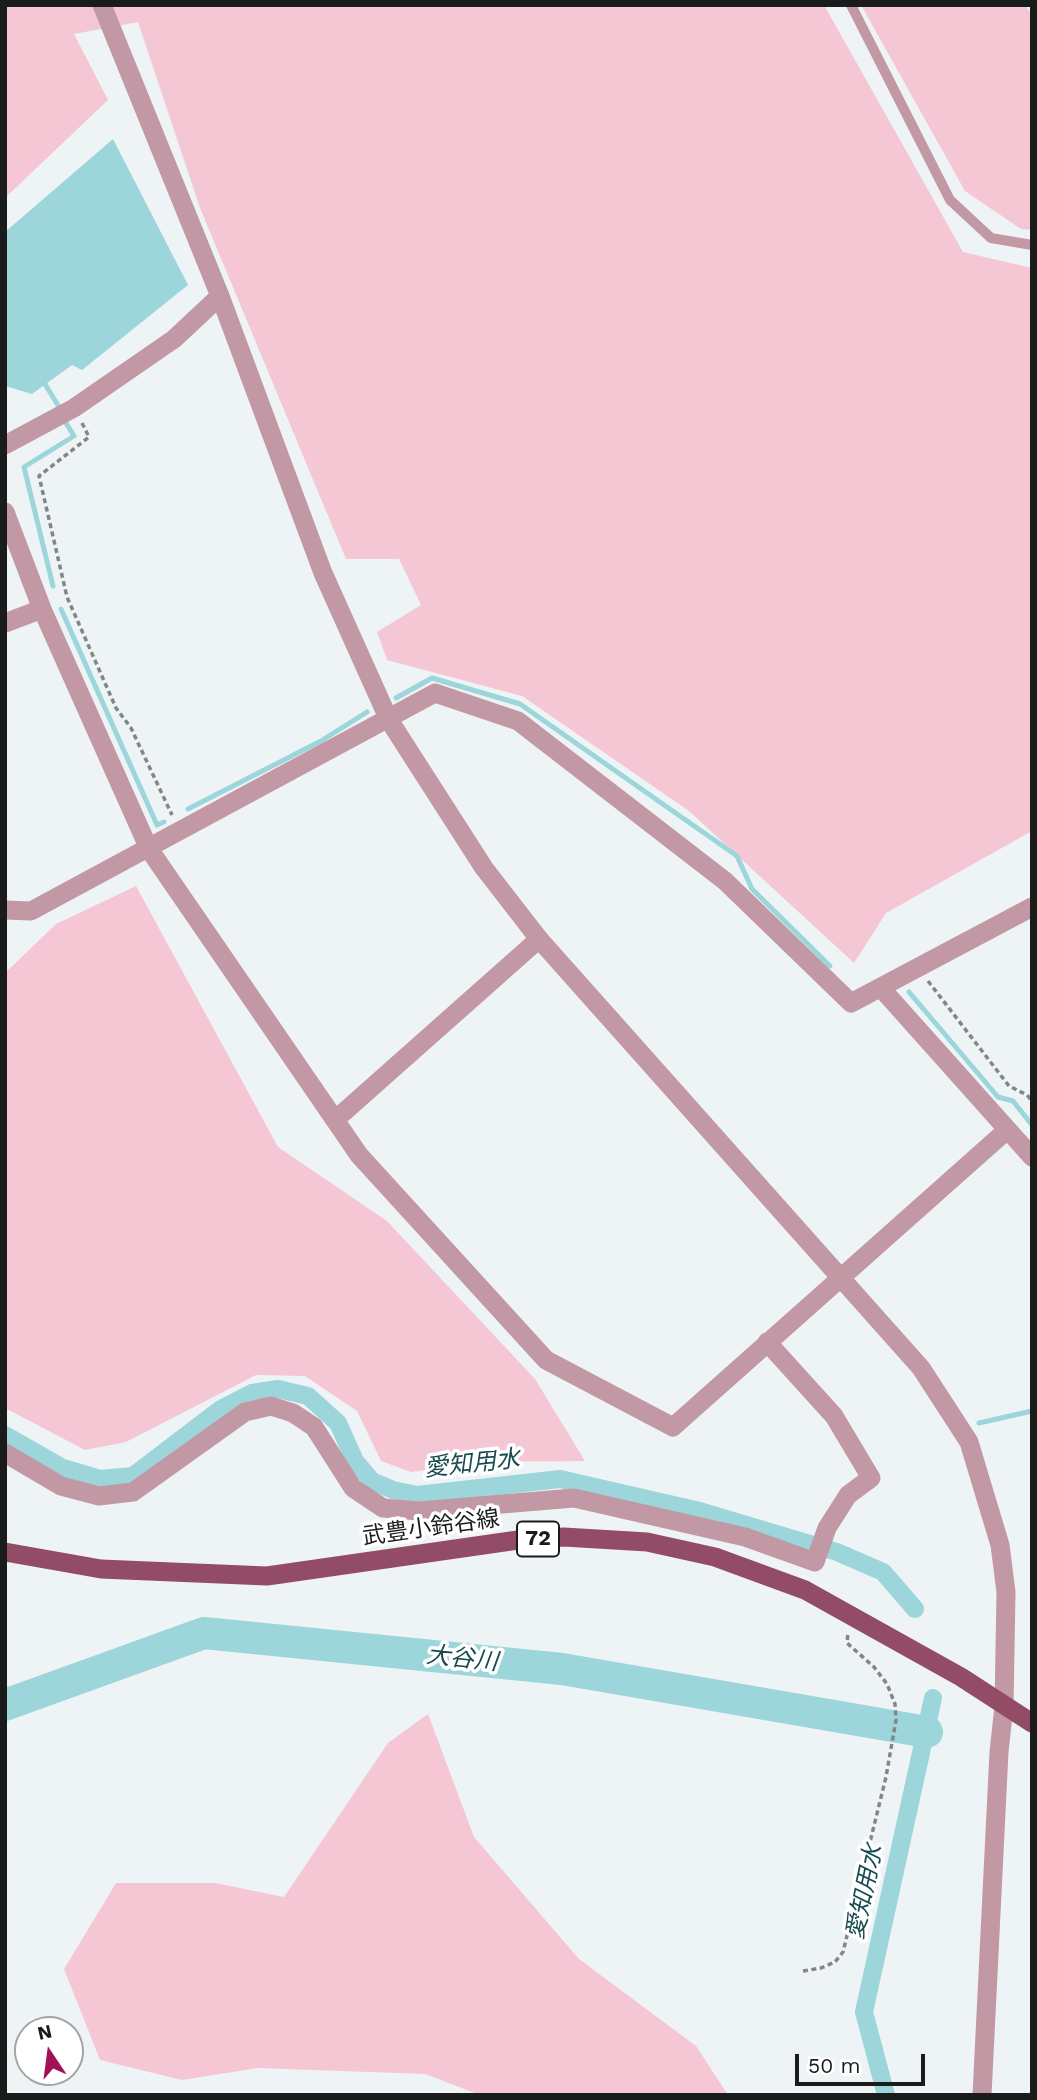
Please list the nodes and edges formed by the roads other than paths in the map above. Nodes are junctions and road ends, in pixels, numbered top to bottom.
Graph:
1 (102, 5) edge
2 (851, 5) edge
3 (1032, 245) edge
4 (220, 296) junction
5 (5, 445) edge
6 (5, 512) edge
7 (42, 609) junction
8 (5, 623) edge
9 (389, 720) junction
10 (149, 849) junction
11 (1032, 907) edge
12 (5, 910) edge
13 (539, 939) junction
14 (881, 988) junction
15 (335, 1120) junction
16 (1006, 1130) junction
17 (1032, 1157) edge
18 (839, 1279) junction
19 (767, 1342) junction
20 (5, 1453) edge
21 (5, 1552) edge
22 (1004, 1706) junction
23 (1032, 1723) edge
24 (982, 2095) edge

1 - 4 street
2 - 3 lane
4 - 5 street
4 - 9 street
6 - 7 street
7 - 8 street
7 - 10 street
9 - 10 street
9 - 13 street
9 - 14 street
10 - 12 street
10 - 15 street
11 - 14 street
13 - 15 street
13 - 18 street
14 - 16 street
15 - 19 street
16 - 17 street
16 - 18 street
18 - 19 street
18 - 22 street
19 - 20 street
21 - 22 main road, 武豊小鈴谷線 / 72
22 - 23 main road, 武豊小鈴谷線 / 72
22 - 24 street

